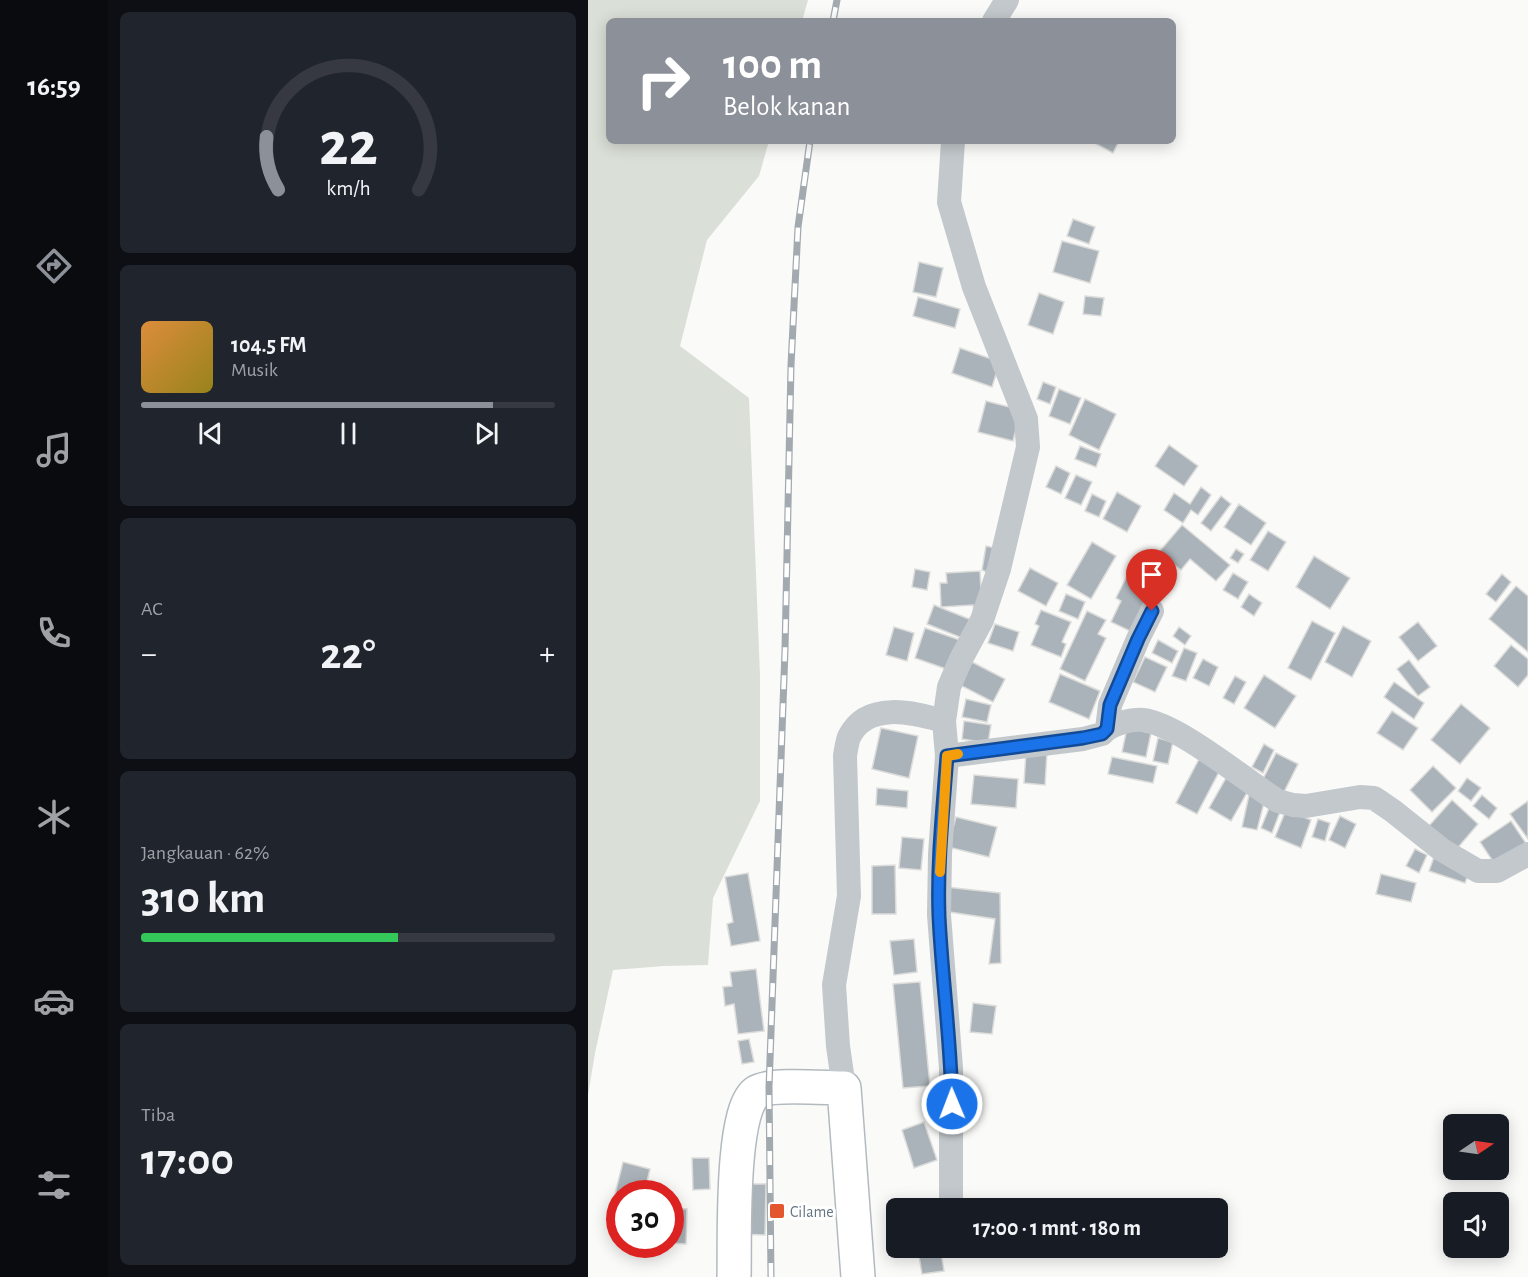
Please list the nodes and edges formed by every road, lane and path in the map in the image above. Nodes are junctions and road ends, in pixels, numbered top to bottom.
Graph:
1 (1007, 0) edge
2 (996, 18) edge
3 (953, 144) edge
4 (1152, 611) dead end
5 (944, 721) junction
6 (1107, 729) junction
7 (947, 756) junction
8 (1528, 854) edge
9 (844, 1088) junction
10 (951, 1198) edge
11 (734, 1277) edge
12 (858, 1277) edge

1 - 2 street
3 - 5 street
4 - 6 street
5 - 7 street
5 - 9 street
6 - 7 street
6 - 8 street
7 - 10 street
9 - 11 street
9 - 12 street

